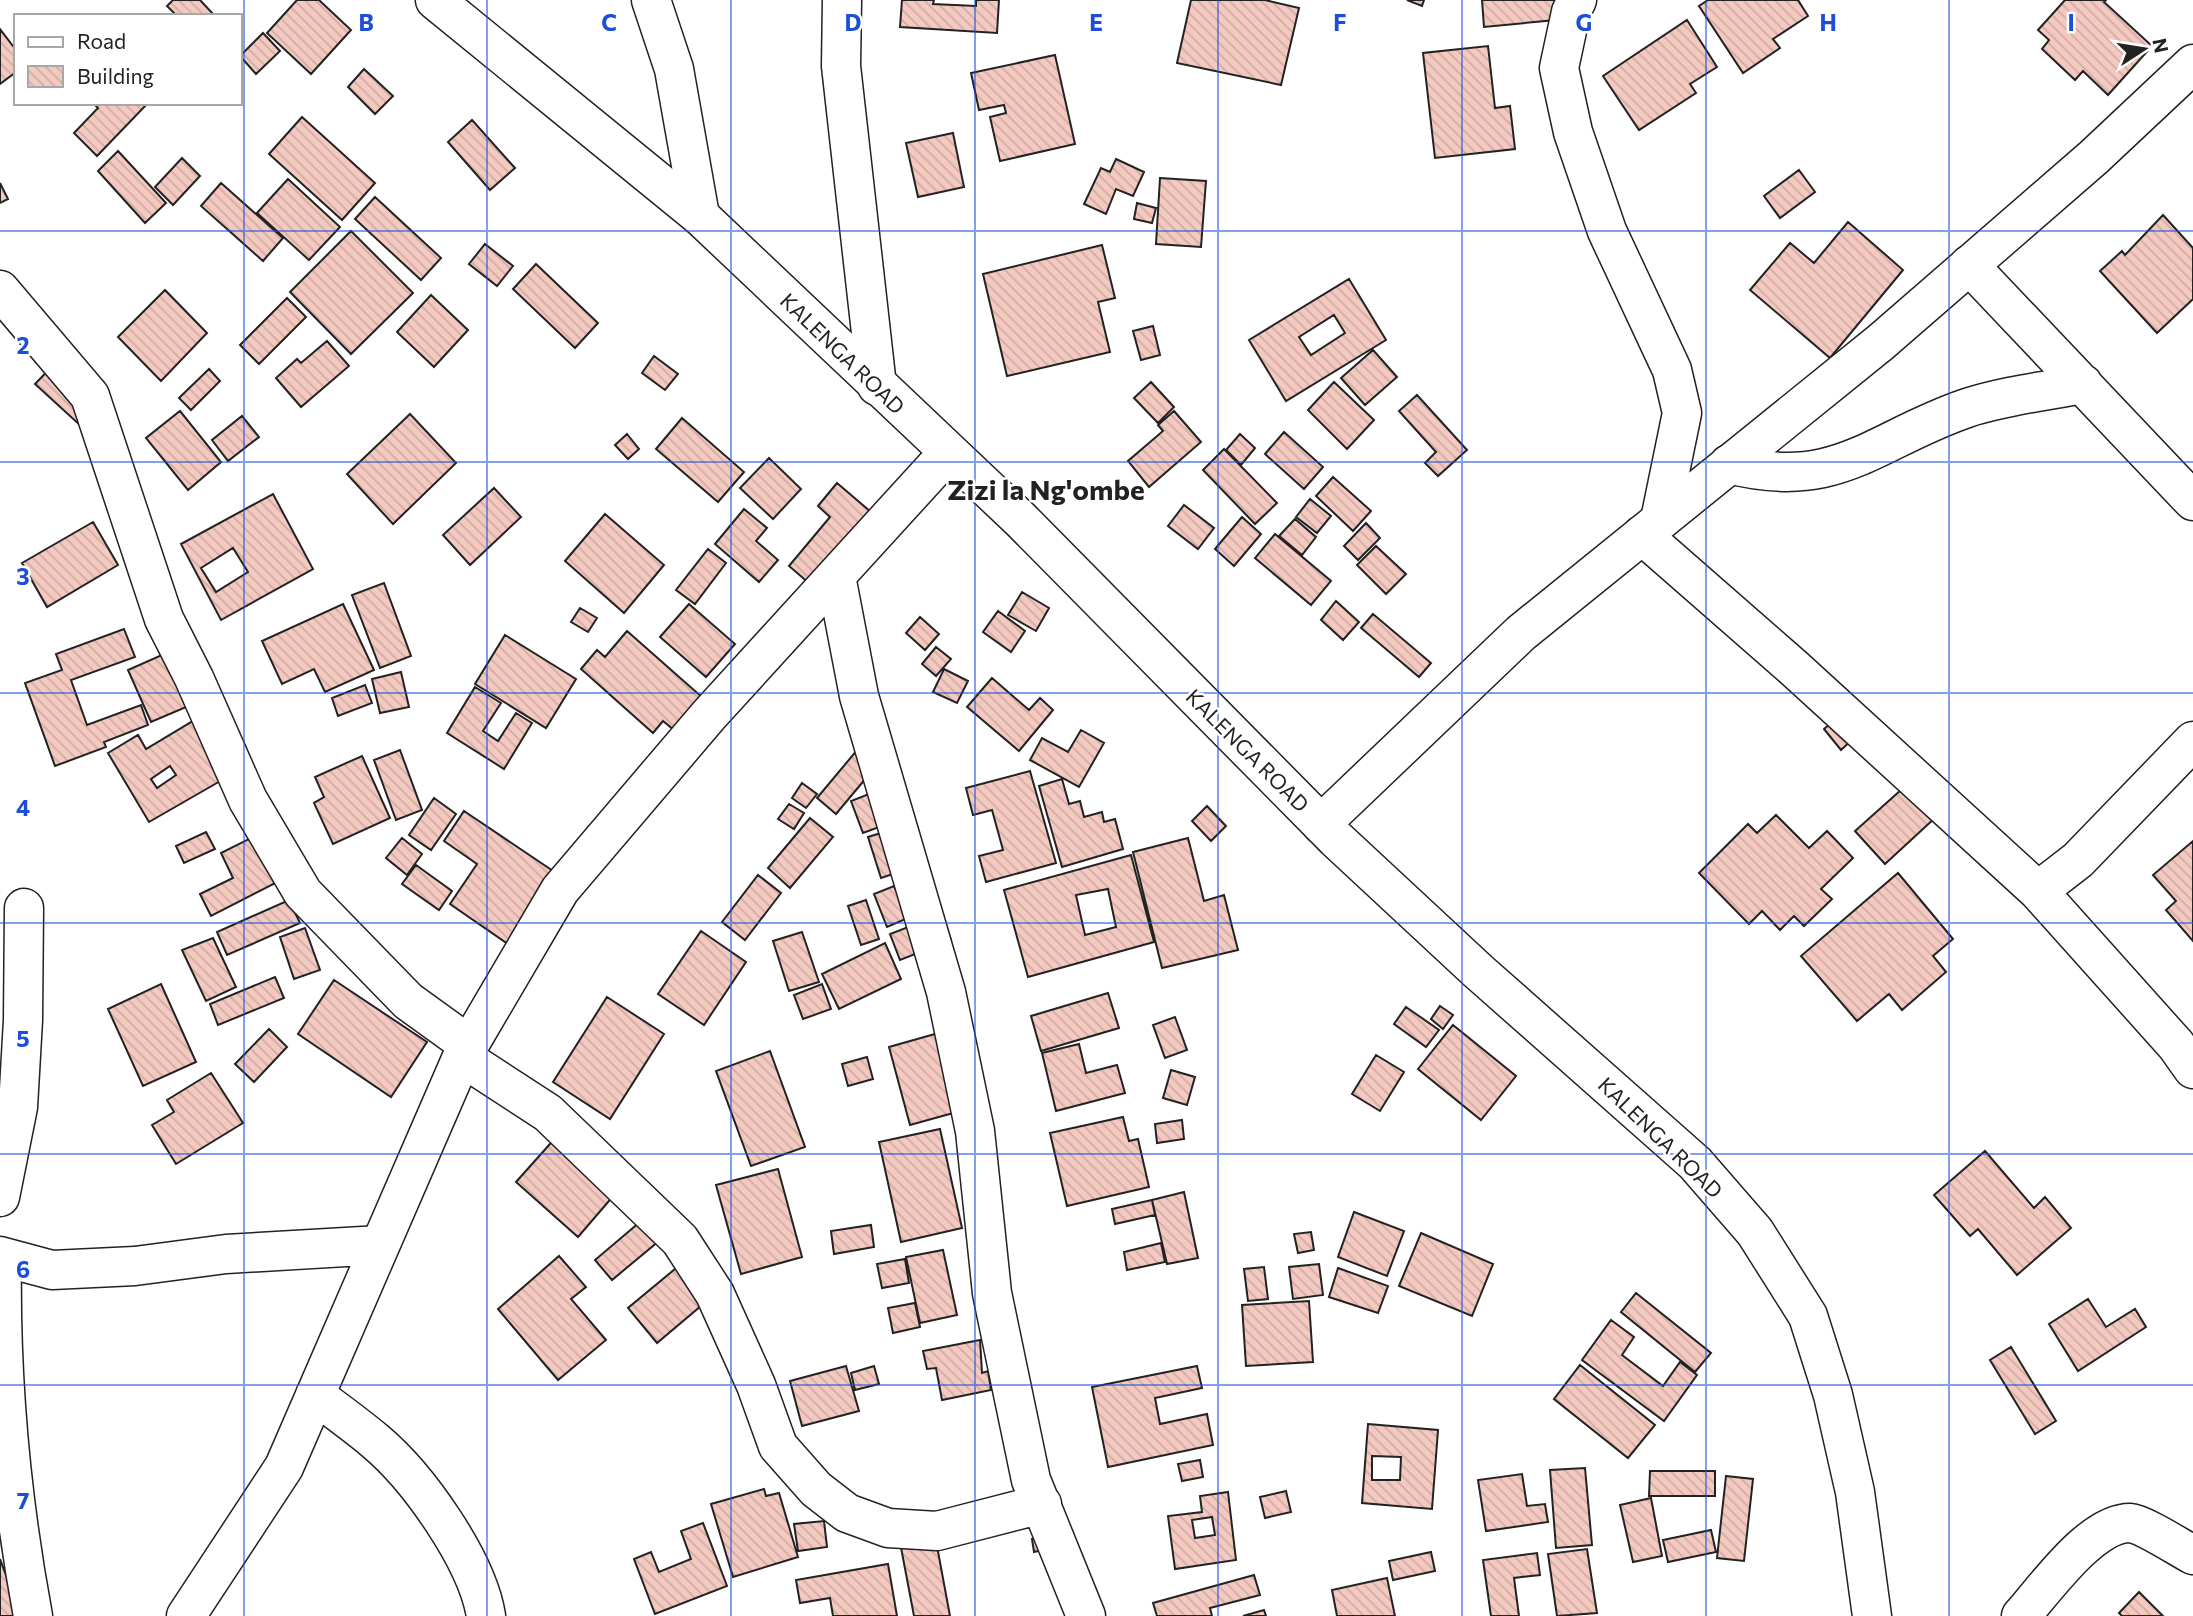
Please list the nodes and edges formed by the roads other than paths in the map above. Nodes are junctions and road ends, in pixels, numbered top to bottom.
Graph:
1 (435, 0) edge
2 (651, 0) edge
3 (842, 0) edge
4 (1577, 0) edge
5 (2193, 64) edge
6 (700, 216) junction
7 (1969, 265) junction
8 (0, 290) edge
9 (2083, 384) junction
10 (877, 386) junction
11 (948, 453) junction
12 (1729, 464) junction
13 (2193, 501) edge
14 (1651, 528) junction
15 (836, 576) junction
16 (2193, 741) edge
17 (1321, 824) junction
18 (2038, 891) junction
19 (24, 908) dead end
20 (466, 1051) junction
21 (2193, 1069) edge
22 (0, 1197) edge
23 (380, 1245) junction
24 (1, 1256) edge
25 (315, 1395) junction
26 (1042, 1504) junction
27 (2193, 1555) edge
28 (33, 1616) edge
29 (186, 1616) edge
30 (486, 1616) edge
31 (1086, 1616) edge
32 (1872, 1616) edge
33 (2021, 1616) edge

1 - 6 street, KALENGA ROAD
2 - 6 street
3 - 10 street
4 - 14 street
5 - 7 street
6 - 10 street, KALENGA ROAD
7 - 9 street
7 - 12 street
8 - 20 street
9 - 12 street
9 - 13 street
10 - 11 street, KALENGA ROAD
11 - 15 street
11 - 17 street, KALENGA ROAD
12 - 14 street
14 - 17 street
14 - 18 street
15 - 20 street
15 - 26 street
16 - 18 street
17 - 32 street, KALENGA ROAD
18 - 21 street
19 - 22 street
20 - 23 street
20 - 26 street
23 - 24 street
23 - 25 street
24 - 28 street
25 - 29 street
25 - 30 street
26 - 31 street
27 - 33 street

